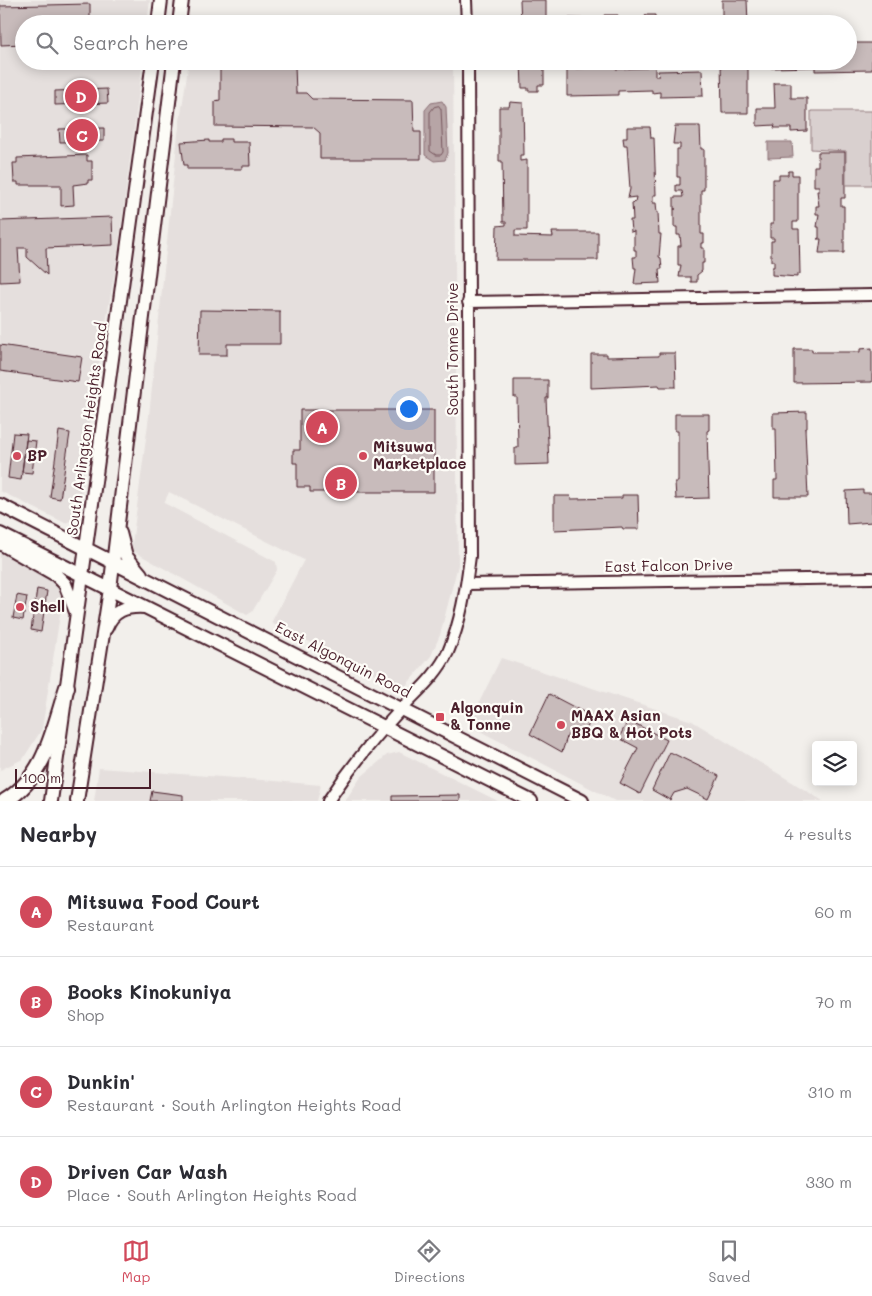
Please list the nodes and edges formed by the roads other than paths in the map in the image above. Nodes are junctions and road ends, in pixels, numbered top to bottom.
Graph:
1 (161, 0) edge
2 (182, 0) edge
3 (466, 0) edge
4 (159, 15) edge
5 (180, 15) edge
6 (467, 15) edge
7 (152, 70) edge
8 (173, 70) edge
9 (468, 70) edge
10 (872, 295) edge
11 (468, 302) junction
12 (0, 505) edge
13 (118, 525) junction
14 (0, 534) edge
15 (0, 543) edge
16 (88, 551) junction
17 (112, 563) junction
18 (83, 575) junction
19 (872, 578) edge
20 (151, 582) junction
21 (467, 584) junction
22 (110, 589) junction
23 (147, 608) junction
24 (77, 617) junction
25 (103, 637) junction
26 (67, 687) junction
27 (402, 708) junction
28 (385, 728) junction
29 (5, 801) edge
30 (52, 801) edge
31 (77, 801) edge
32 (328, 801) edge
33 (532, 801) edge
34 (582, 801) edge

1 - 4 main road
2 - 5 main road
3 - 6 street
7 - 16 main road, South Arlington Heights Road
8 - 13 main road
9 - 11 street, South Tonne Drive
10 - 11 street
11 - 21 street, South Tonne Drive
12 - 16 main road, East Algonquin Road
13 - 17 main road
13 - 20 main road
14 - 18 main road
15 - 24 main road
16 - 17 main road, East Algonquin Road
16 - 18 main road, South Arlington Heights Road
17 - 20 main road, East Algonquin Road
17 - 22 main road
18 - 22 main road
18 - 24 main road, South Arlington Heights Road
19 - 21 street, East Falcon Drive
20 - 27 main road, East Algonquin Road
21 - 27 street, South Tonne Drive
22 - 23 main road
22 - 25 main road
23 - 25 main road
23 - 28 main road
24 - 26 main road, South Arlington Heights Road
25 - 31 main road
26 - 29 highway
26 - 30 main road, South Arlington Heights Road
27 - 28 street, South Tonne Drive
27 - 34 main road, East Algonquin Road
28 - 32 street, South Tonne Drive
28 - 33 main road

